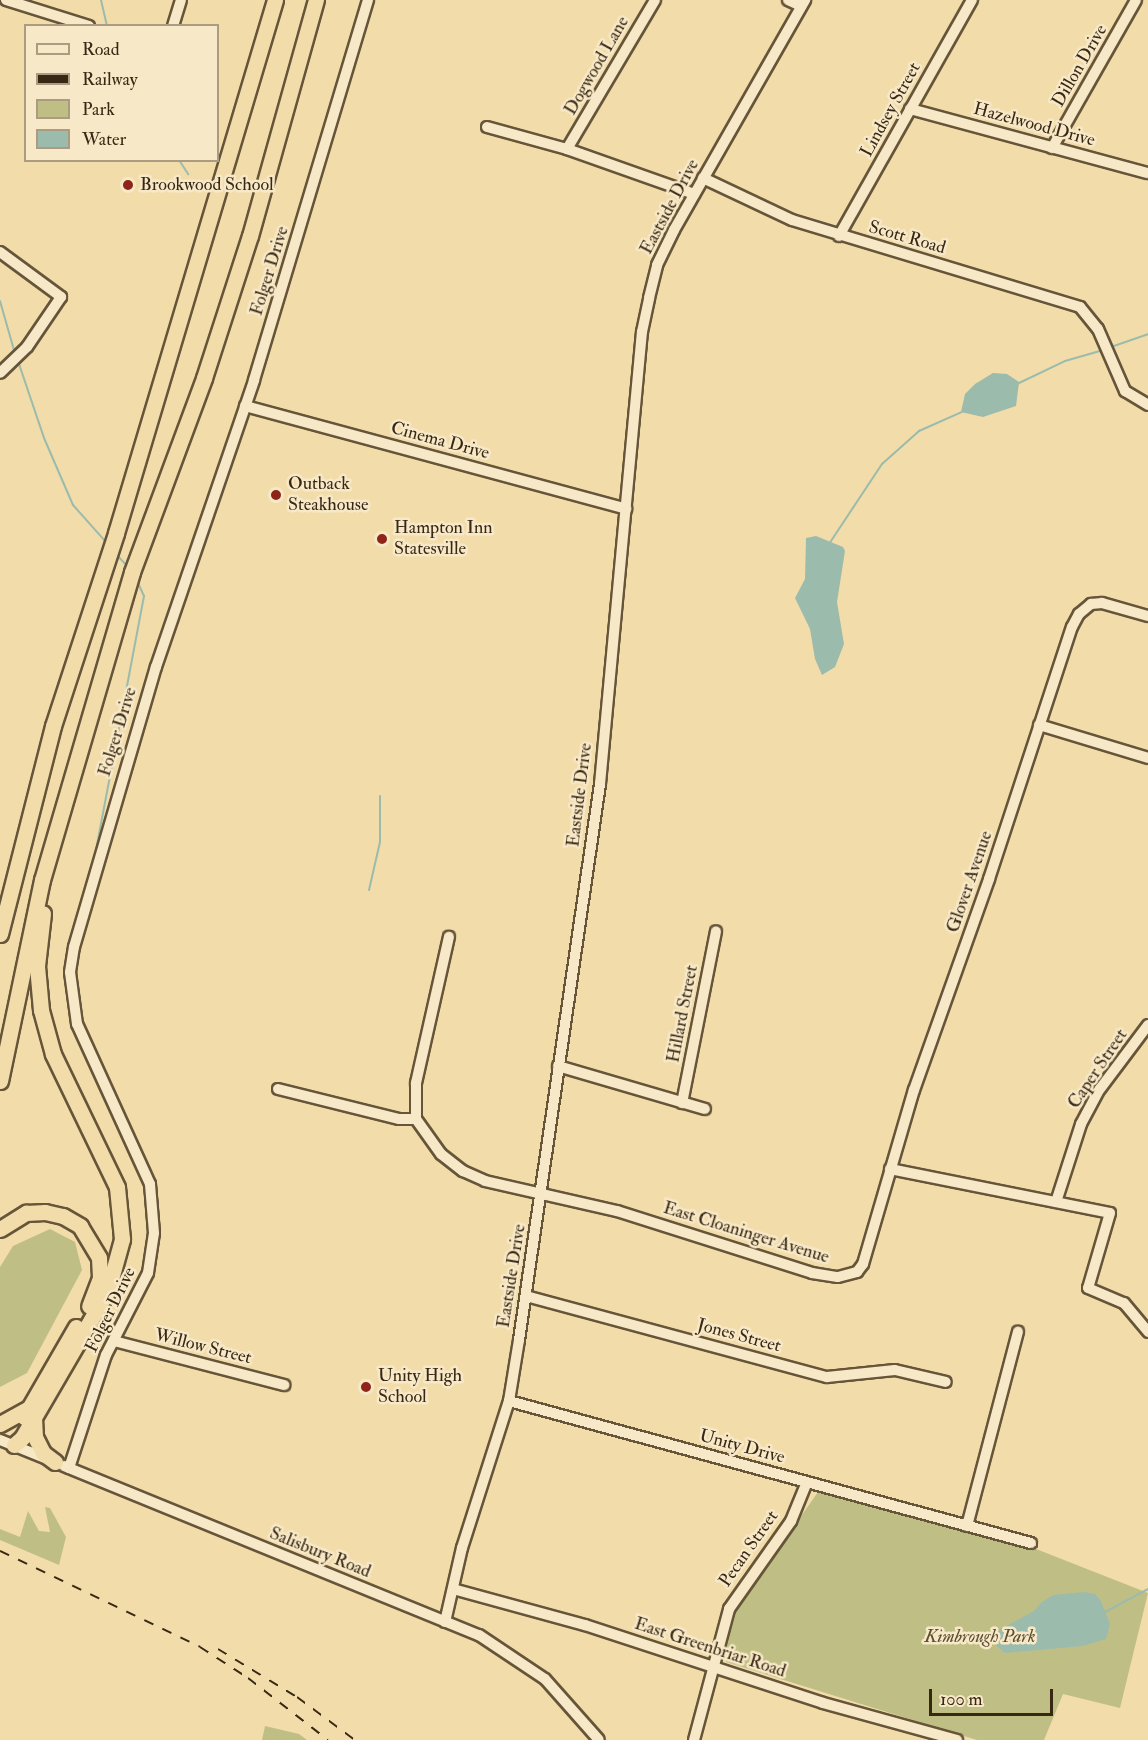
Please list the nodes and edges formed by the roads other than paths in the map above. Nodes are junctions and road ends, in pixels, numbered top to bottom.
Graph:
1 (6, 0) edge
2 (182, 0) edge
3 (275, 0) edge
4 (316, 0) edge
5 (368, 0) edge
6 (655, 0) edge
7 (788, 0) edge
8 (972, 0) edge
9 (1136, 0) edge
10 (803, 3) edge
11 (83, 24) edge
12 (173, 24) edge
13 (910, 109) junction
14 (488, 126) dead end
15 (1052, 148) junction
16 (567, 149) junction
17 (1148, 173) edge
18 (703, 178) junction
19 (694, 194) junction
20 (839, 236) junction
21 (0, 252) edge
22 (0, 373) edge
23 (1148, 405) edge
24 (245, 406) junction
25 (626, 509) junction
26 (1148, 616) edge
27 (97, 693) junction
28 (1040, 725) junction
29 (1148, 758) edge
30 (716, 931) dead end
31 (1, 933) edge
32 (449, 936) dead end
33 (1148, 1025) edge
34 (558, 1066) junction
35 (0, 1081) edge
36 (278, 1089) dead end
37 (682, 1103) junction
38 (705, 1109) dead end
39 (416, 1119) junction
40 (890, 1169) junction
41 (542, 1193) junction
42 (1056, 1202) junction
43 (0, 1229) edge
44 (526, 1296) junction
45 (1018, 1332) dead end
46 (1148, 1332) edge
47 (114, 1341) junction
48 (946, 1382) dead end
49 (284, 1385) dead end
50 (509, 1401) junction
51 (31, 1414) junction
52 (0, 1424) edge
53 (7, 1442) edge
54 (62, 1465) junction
55 (807, 1482) junction
56 (967, 1526) junction
57 (1031, 1543) dead end
58 (453, 1589) junction
59 (445, 1622) junction
60 (714, 1665) junction
61 (599, 1740) edge
62 (694, 1740) edge
63 (957, 1740) edge

1 - 11 street
2 - 12 street
3 - 31 highway
4 - 27 highway
5 - 24 street, Folger Drive
6 - 16 street, Dogwood Lane
7 - 10 street
8 - 13 street, Lindsey Street
9 - 15 street, Dillon Drive
10 - 18 street, Eastside Drive
13 - 15 street, Hazelwood Drive
13 - 20 street, Lindsey Street
14 - 16 street
15 - 17 street, Hazelwood Drive
16 - 19 street
18 - 19 street, Eastside Drive
18 - 20 street, Scott Road
19 - 25 street, Eastside Drive
20 - 23 street, Scott Road
21 - 22 street
24 - 25 street, Cinema Drive
24 - 47 street, Folger Drive
25 - 34 street, Eastside Drive
26 - 28 street, Glover Avenue
27 - 35 highway
27 - 51 highway
28 - 29 street
28 - 40 street, Glover Avenue
30 - 37 street, Hillard Street
32 - 39 street
33 - 42 street, Caper Street
34 - 37 street
34 - 41 street, Eastside Drive
36 - 39 street
37 - 38 street
39 - 41 street, East Cloaninger Avenue
40 - 41 street, East Cloaninger Avenue
40 - 42 street
41 - 44 street, Eastside Drive
42 - 46 street
43 - 51 highway
44 - 48 street, Jones Street
44 - 50 street, Eastside Drive
45 - 56 street
47 - 49 street, Willow Street
47 - 54 street, Folger Drive
50 - 55 street, Unity Drive
50 - 58 street, Eastside Drive
51 - 52 highway
51 - 53 highway
51 - 54 highway
53 - 54 street, Salisbury Road
54 - 59 street, Salisbury Road
55 - 56 street, Unity Drive
55 - 60 street, Pecan Street
56 - 57 street, Unity Drive
58 - 59 street, Eastside Drive
58 - 60 street, East Greenbriar Road
59 - 61 street, Salisbury Road
60 - 62 street, Pecan Street
60 - 63 street, East Greenbriar Road

